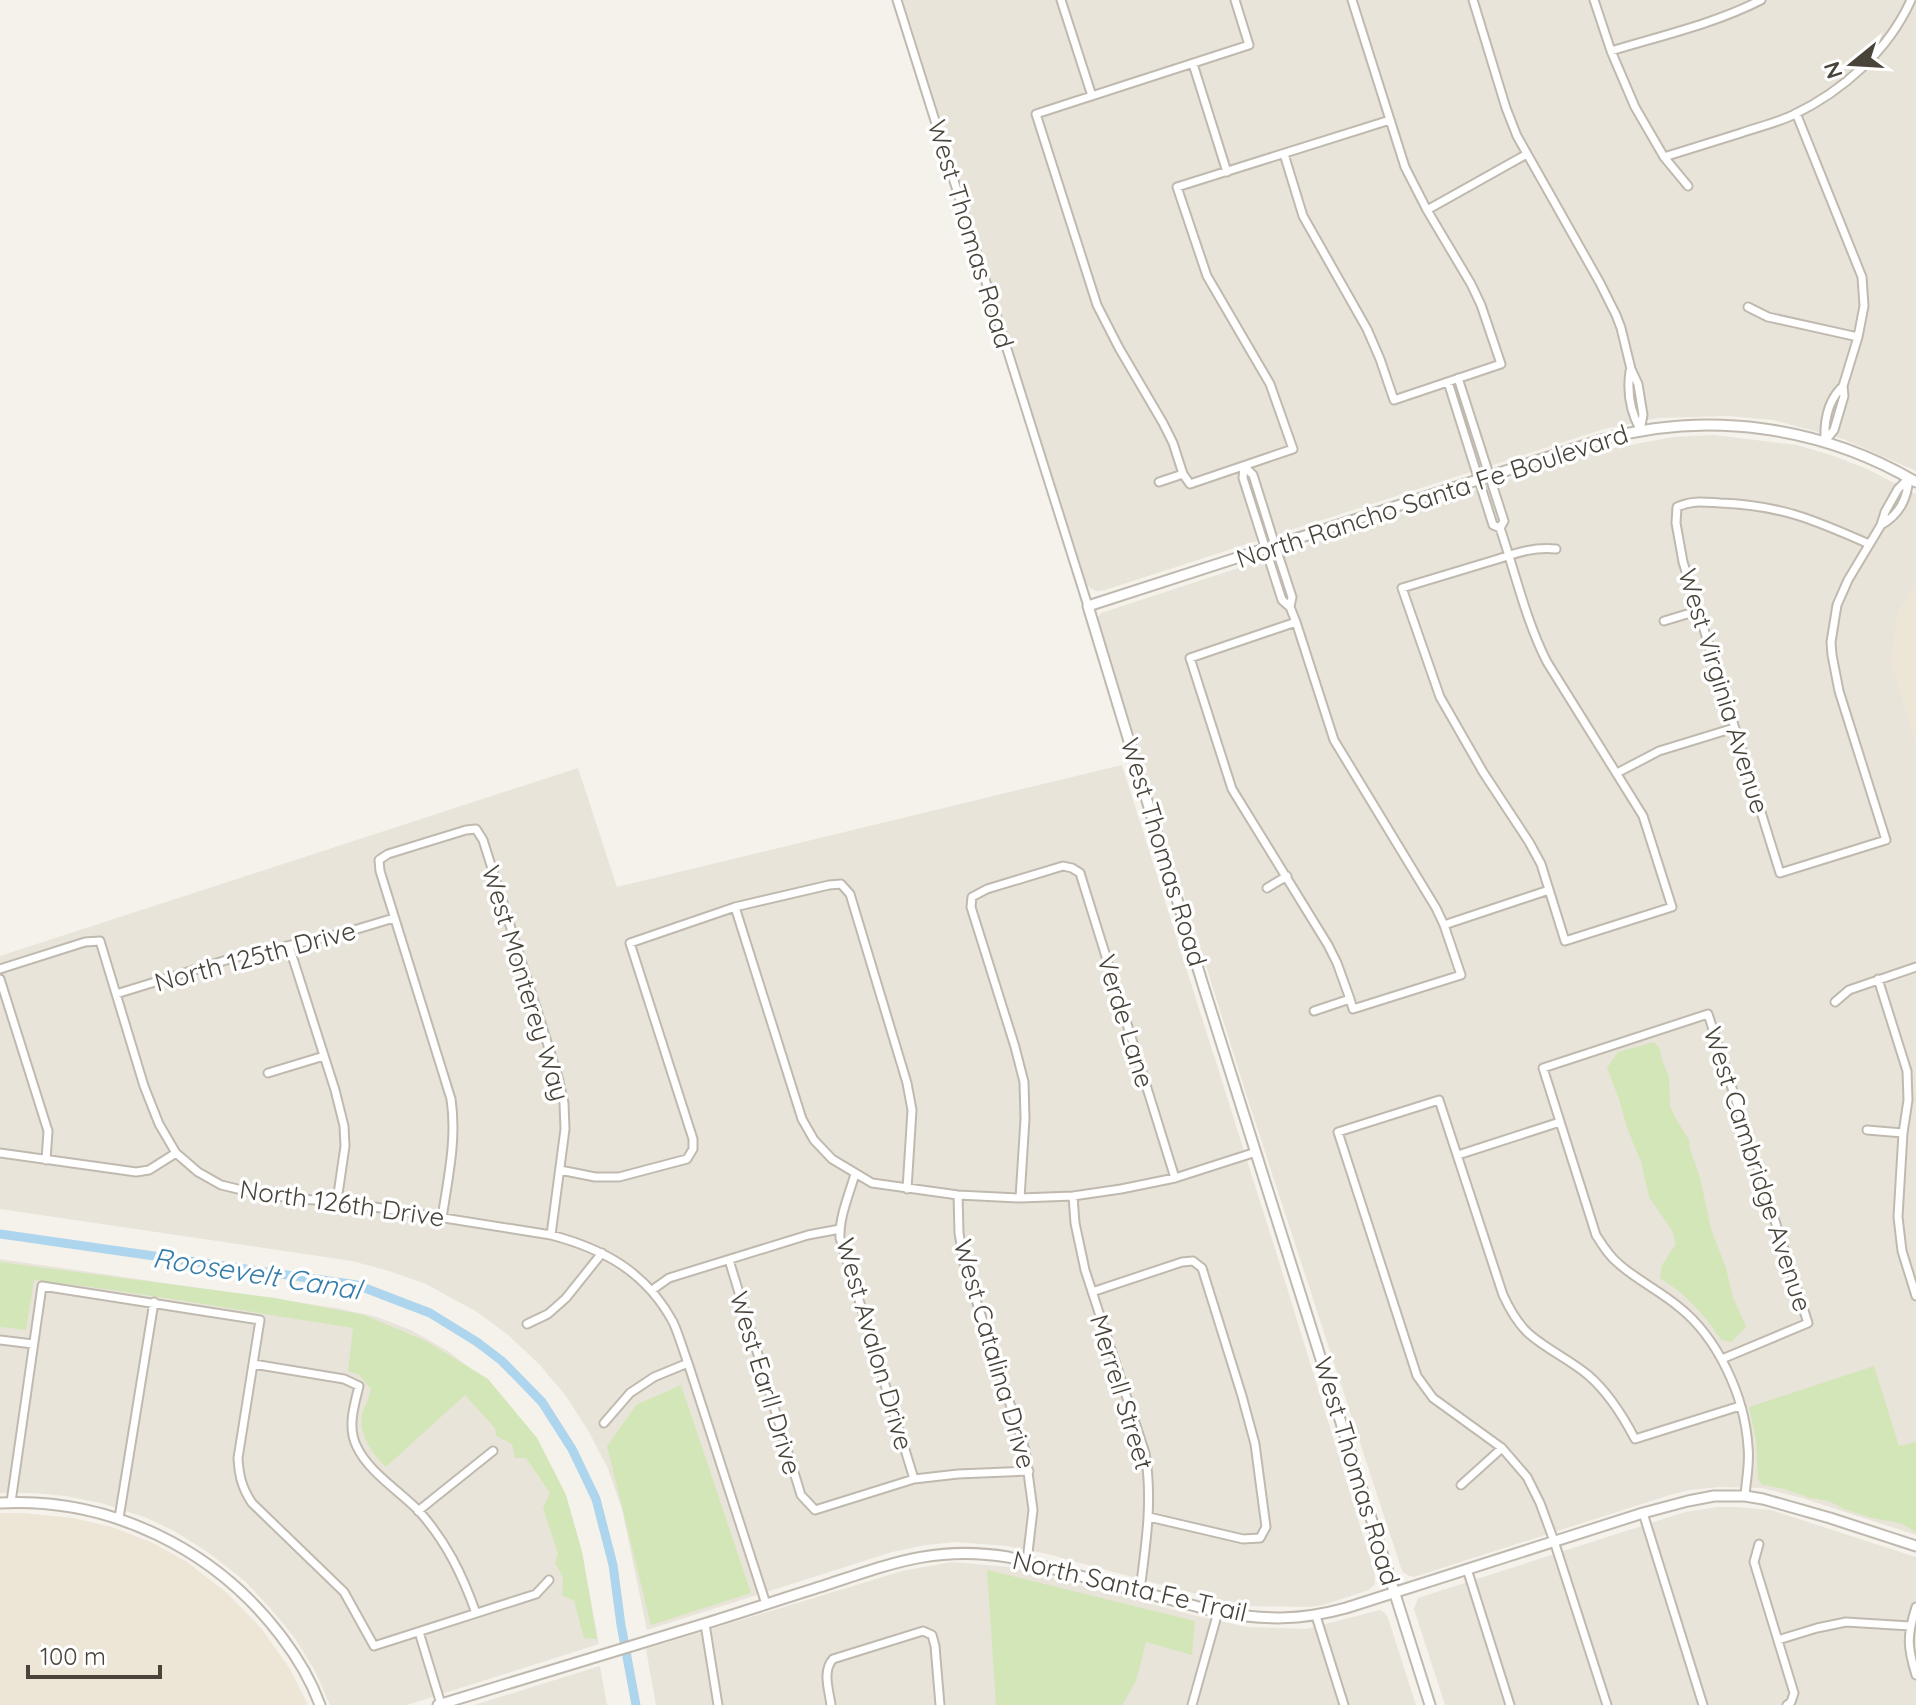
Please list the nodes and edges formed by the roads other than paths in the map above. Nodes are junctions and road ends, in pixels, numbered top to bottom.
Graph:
1 (897, 0) edge
2 (1061, 0) edge
3 (1235, 0) edge
4 (1352, 0) edge
5 (1473, 0) edge
6 (1594, 0) edge
7 (1761, 0) edge
8 (1911, 0) edge
9 (1611, 51) junction
10 (1193, 64) junction
11 (1092, 96) junction
12 (1796, 113) junction
13 (1390, 120) junction
14 (1284, 154) junction
15 (1527, 154) junction
16 (1664, 157) junction
17 (1227, 172) junction
18 (1688, 186) dead end
19 (1427, 210) junction
20 (1748, 307) dead end
21 (1858, 337) junction
22 (1458, 378) junction
23 (1448, 382) junction
24 (1640, 430) junction
25 (1825, 441) junction
26 (1244, 466) junction
27 (1183, 474) junction
28 (1484, 477) junction
29 (1913, 480) edge
30 (1159, 482) dead end
31 (1869, 544) junction
32 (1270, 546) junction
33 (1556, 549) dead end
34 (1509, 555) junction
35 (1088, 606) junction
36 (1697, 611) junction
37 (1664, 621) dead end
38 (1296, 622) junction
39 (1734, 728) junction
40 (1617, 773) junction
41 (1287, 876) junction
42 (1267, 888) dead end
43 (1549, 890) junction
44 (735, 907) junction
45 (394, 918) junction
46 (1444, 925) junction
47 (289, 946) junction
48 (1916, 967) edge
49 (0, 969) edge
50 (0, 979) edge
51 (1878, 979) junction
52 (116, 994) junction
53 (1350, 999) junction
54 (1835, 1002) dead end
55 (1314, 1011) dead end
56 (324, 1056) junction
57 (268, 1073) dead end
58 (1560, 1122) junction
59 (1867, 1130) dead end
60 (1903, 1133) junction
61 (1256, 1152) junction
62 (0, 1153) edge
63 (176, 1153) junction
64 (1458, 1155) junction
65 (46, 1160) junction
66 (560, 1170) junction
67 (855, 1174) junction
68 (1175, 1178) junction
69 (907, 1189) junction
70 (958, 1195) junction
71 (1073, 1196) junction
72 (1020, 1198) junction
73 (337, 1201) junction
74 (442, 1218) junction
75 (840, 1229) junction
76 (551, 1235) junction
77 (602, 1253) junction
78 (729, 1260) junction
79 (652, 1290) junction
80 (1092, 1292) junction
81 (1916, 1296) edge
82 (154, 1302) junction
83 (527, 1324) dead end
84 (0, 1340) edge
85 (33, 1344) junction
86 (1722, 1359) junction
87 (688, 1363) junction
88 (253, 1364) junction
89 (1740, 1406) junction
90 (604, 1423) dead end
91 (1502, 1448) junction
92 (493, 1451) dead end
93 (1029, 1471) junction
94 (914, 1479) junction
95 (1461, 1485) dead end
96 (1745, 1496) junction
97 (5, 1503) edge
98 (418, 1511) junction
99 (1643, 1513) junction
100 (1149, 1517) junction
101 (119, 1518) junction
102 (1554, 1541) junction
103 (1759, 1544) dead end
104 (1916, 1546) edge
105 (1027, 1561) junction
106 (1467, 1569) junction
107 (549, 1580) dead end
108 (1140, 1590) junction
109 (1395, 1592) junction
110 (766, 1604) junction
111 (1916, 1607) edge
112 (1218, 1612) junction
113 (476, 1613) junction
114 (1316, 1616) junction
115 (705, 1624) junction
116 (1910, 1626) junction
117 (419, 1632) junction
118 (1778, 1640) junction
119 (1916, 1675) edge
120 (439, 1704) edge
121 (1789, 1704) edge
122 (320, 1705) edge
123 (718, 1705) edge
124 (831, 1705) edge
125 (940, 1705) edge
126 (1192, 1705) edge
127 (1344, 1705) edge
128 (1430, 1705) edge
129 (1510, 1705) edge
130 (1607, 1705) edge
131 (1703, 1705) edge

1 - 35 street, West Thomas Road
2 - 11 street
3 - 10 street
4 - 13 street
5 - 15 street
6 - 9 street
7 - 9 street
8 - 12 street
9 - 16 street
10 - 11 street
10 - 17 street
11 - 27 street
12 - 16 street
12 - 21 street
13 - 14 street
13 - 19 street
14 - 17 street
14 - 23 street
15 - 19 street
15 - 24 street
16 - 18 street
17 - 26 street
19 - 22 street
20 - 21 street
21 - 25 street
22 - 23 street
22 - 28 street
23 - 28 street
24 - 25 street, North Rancho Santa Fe Boulevard
24 - 28 street, North Rancho Santa Fe Boulevard
25 - 29 street, North Rancho Santa Fe Boulevard
26 - 27 street
26 - 32 street
27 - 30 street
28 - 32 street, North Rancho Santa Fe Boulevard
28 - 34 street
29 - 31 street
31 - 36 street, West Virginia Avenue
31 - 39 street, West Virginia Avenue
32 - 35 street, North Rancho Santa Fe Boulevard
32 - 38 street
33 - 34 street
34 - 40 street
34 - 43 street
35 - 61 street, West Thomas Road
36 - 37 street
36 - 39 street, West Virginia Avenue
38 - 41 street
38 - 46 street
39 - 40 street
40 - 43 street
41 - 42 street
41 - 53 street
43 - 46 street
44 - 66 street
44 - 67 street
44 - 69 street
45 - 47 street, North 125th Drive
45 - 66 street, West Monterey Way
45 - 74 street
46 - 53 street
47 - 52 street, North 125th Drive
47 - 56 street
48 - 51 street
49 - 52 street
50 - 65 street
51 - 54 street
51 - 60 street
52 - 63 street
53 - 55 street
56 - 57 street
56 - 73 street
58 - 64 street
58 - 86 street
58 - 86 street, West Cambridge Avenue
59 - 60 street
60 - 81 street
61 - 68 street
61 - 109 street, West Thomas Road
62 - 65 street
63 - 65 street
63 - 73 street, North 126th Drive
64 - 89 street
64 - 91 street
66 - 76 street, West Monterey Way
67 - 69 street
67 - 75 street, West Avalon Drive
68 - 71 street
68 - 72 street, Verde Lane
69 - 70 street
70 - 72 street
70 - 93 street, West Catalina Drive
71 - 72 street
71 - 80 street, Merrell Street
73 - 74 street, North 126th Drive
74 - 76 street, North 126th Drive
75 - 78 street
75 - 94 street, West Avalon Drive
76 - 77 street, North 126th Drive
77 - 79 street
77 - 83 street
78 - 79 street
78 - 94 street, West Earll Drive
79 - 87 street
80 - 100 street, Merrell Street
80 - 100 street
82 - 85 street
82 - 88 street
82 - 101 street
84 - 85 street
85 - 97 street
86 - 89 street
87 - 90 street
87 - 110 street
88 - 98 street
88 - 117 street
89 - 96 street
91 - 95 street
91 - 102 street
92 - 98 street
93 - 94 street
93 - 105 street, West Catalina Drive
96 - 99 street, North Santa Fe Trail
96 - 104 street, North Santa Fe Trail
97 - 101 street
98 - 113 street
99 - 102 street, North Santa Fe Trail
99 - 131 street
100 - 108 street, Merrell Street
101 - 122 street
102 - 106 street, North Santa Fe Trail
102 - 130 street
103 - 118 street
105 - 108 street, North Santa Fe Trail
105 - 110 street, North Santa Fe Trail
106 - 109 street, North Santa Fe Trail
106 - 129 street
107 - 113 street
108 - 112 street, North Santa Fe Trail
109 - 114 street, North Santa Fe Trail
109 - 128 street, West Thomas Road
110 - 115 street, North Santa Fe Trail
111 - 116 street
112 - 114 street, North Santa Fe Trail
112 - 126 street
113 - 117 street
114 - 127 street
115 - 120 street, North Santa Fe Trail
115 - 123 street
116 - 118 street
116 - 119 street
117 - 120 street
118 - 121 street
124 - 125 street

